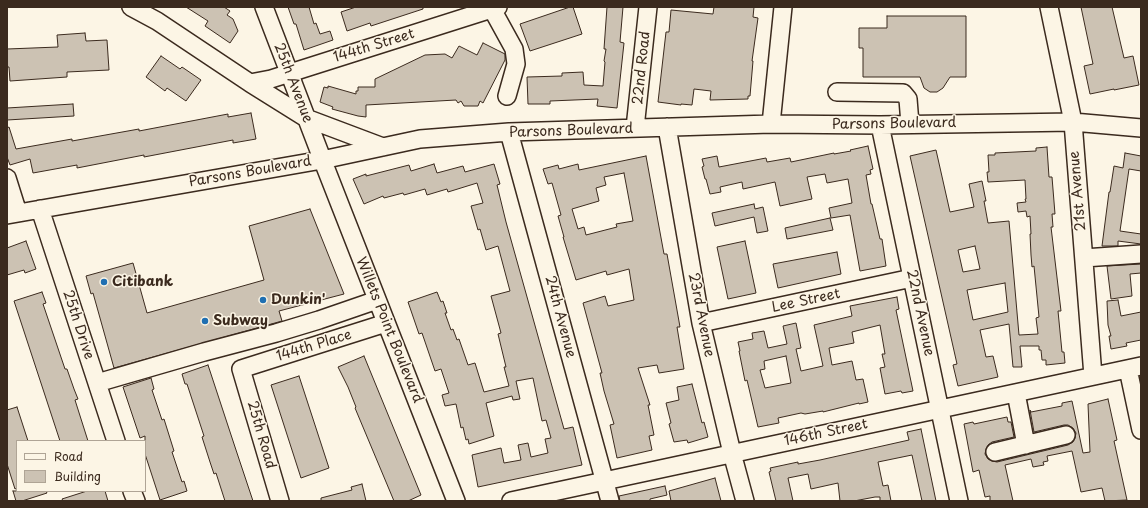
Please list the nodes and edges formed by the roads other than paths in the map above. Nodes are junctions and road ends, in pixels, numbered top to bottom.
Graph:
1 (131, 7) edge
2 (264, 7) edge
3 (648, 7) edge
4 (783, 7) edge
5 (1049, 7) edge
6 (495, 8) edge
7 (466, 12) edge
8 (288, 73) junction
9 (250, 83) junction
10 (837, 92) dead end
11 (507, 96) dead end
12 (306, 118) junction
13 (1073, 122) junction
14 (771, 124) junction
15 (910, 124) junction
16 (880, 125) junction
17 (635, 128) junction
18 (667, 128) junction
19 (1141, 128) edge
20 (509, 132) junction
21 (383, 147) junction
22 (322, 160) junction
23 (7, 178) edge
24 (40, 209) junction
25 (12, 214) edge
26 (1141, 254) edge
27 (1084, 258) junction
28 (912, 278) junction
29 (377, 300) junction
30 (386, 323) junction
31 (701, 323) junction
32 (1135, 368) edge
33 (241, 369) joint
34 (1094, 376) junction
35 (97, 383) junction
36 (1016, 393) junction
37 (940, 409) junction
38 (1141, 430) edge
39 (1066, 435) dead end
40 (116, 440) edge
41 (1026, 445) junction
42 (995, 452) dead end
43 (732, 453) junction
44 (605, 481) junction
45 (280, 501) edge
46 (456, 501) edge
47 (511, 501) edge
48 (610, 501) edge
49 (745, 501) edge
50 (959, 501) edge

1 - 9 street
2 - 8 street, 25th Avenue
3 - 17 street, 22nd Road
4 - 14 street
5 - 13 street, 21st Avenue
6 - 7 street, 144th Street
6 - 11 street
7 - 8 street, 144th Street
8 - 9 street, 144th Street
8 - 12 street, 25th Avenue
9 - 12 street
10 - 15 street
12 - 21 street
12 - 22 street, 25th Avenue
13 - 15 street, Parsons Boulevard
13 - 19 street, Parsons Boulevard
13 - 27 street, 21st Avenue
14 - 16 street, Parsons Boulevard
14 - 18 street, Parsons Boulevard
15 - 16 street, Parsons Boulevard
16 - 28 street, 22nd Avenue
17 - 18 street, Parsons Boulevard
17 - 20 street, Parsons Boulevard
18 - 31 street, 23rd Avenue
20 - 21 street, Parsons Boulevard
20 - 44 street, 24th Avenue
21 - 22 street, Parsons Boulevard
22 - 24 street, Parsons Boulevard
22 - 29 street, Willets Point Boulevard
23 - 25 street
24 - 25 street, Parsons Boulevard
24 - 35 street, 25th Drive
26 - 27 street
27 - 34 street, 21st Avenue
28 - 31 street, Lee Street
28 - 37 street, 22nd Avenue
29 - 30 street, Willets Point Boulevard
29 - 35 street
30 - 33 street, 144th Place
30 - 46 street, Willets Point Boulevard
31 - 43 street, 23rd Avenue
32 - 34 street, 146th Street
32 - 38 street
33 - 45 street, 25th Road
34 - 36 street, 146th Street
35 - 40 street, 25th Drive
36 - 37 street, 146th Street
36 - 41 street
37 - 43 street, 146th Street
37 - 50 street, 22nd Avenue
39 - 41 street
41 - 42 street
43 - 44 street, 146th Street
43 - 49 street, 23rd Avenue
44 - 47 street, 146th Street
44 - 48 street, 24th Avenue

